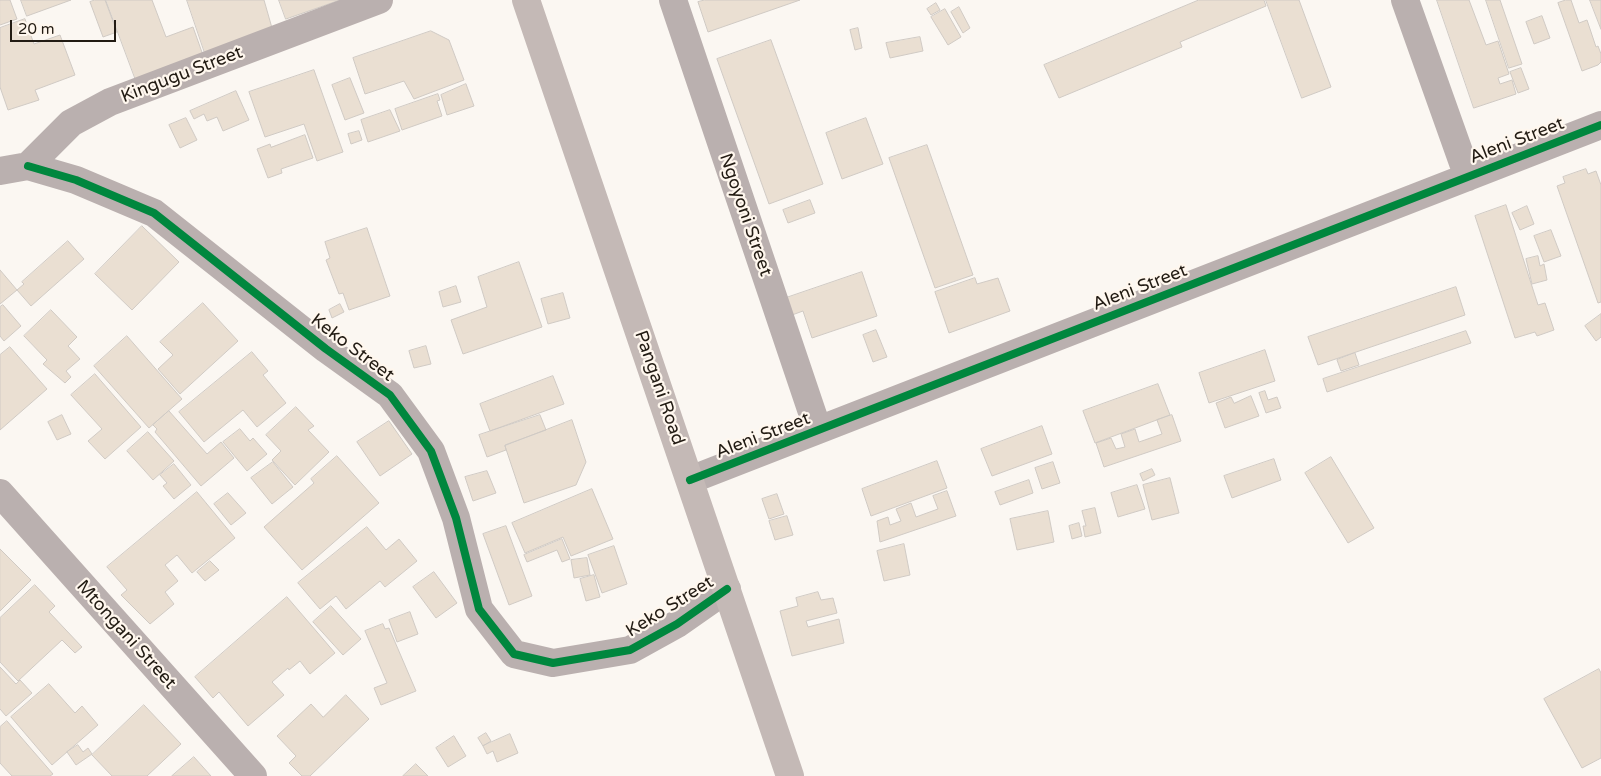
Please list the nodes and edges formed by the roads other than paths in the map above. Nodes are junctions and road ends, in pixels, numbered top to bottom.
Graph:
1 (379, 0) edge
2 (526, 0) edge
3 (673, 0) edge
4 (1404, 0) edge
5 (1601, 125) edge
6 (28, 166) junction
7 (0, 171) edge
8 (1468, 176) junction
9 (818, 430) junction
10 (690, 480) junction
11 (0, 493) edge
12 (727, 589) junction
13 (253, 776) edge
14 (790, 776) edge

1 - 6 street, Kingugu Street
2 - 10 main road, Pangani Road
3 - 9 street, Ngoyoni Street
4 - 8 street
5 - 8 street, Aleni Street
6 - 7 street
6 - 12 street, Keko Street
8 - 9 street, Aleni Street
9 - 10 street, Aleni Street
10 - 12 main road, Pangani Road
11 - 13 street, Mtongani Street
12 - 14 main road, Pangani Road

